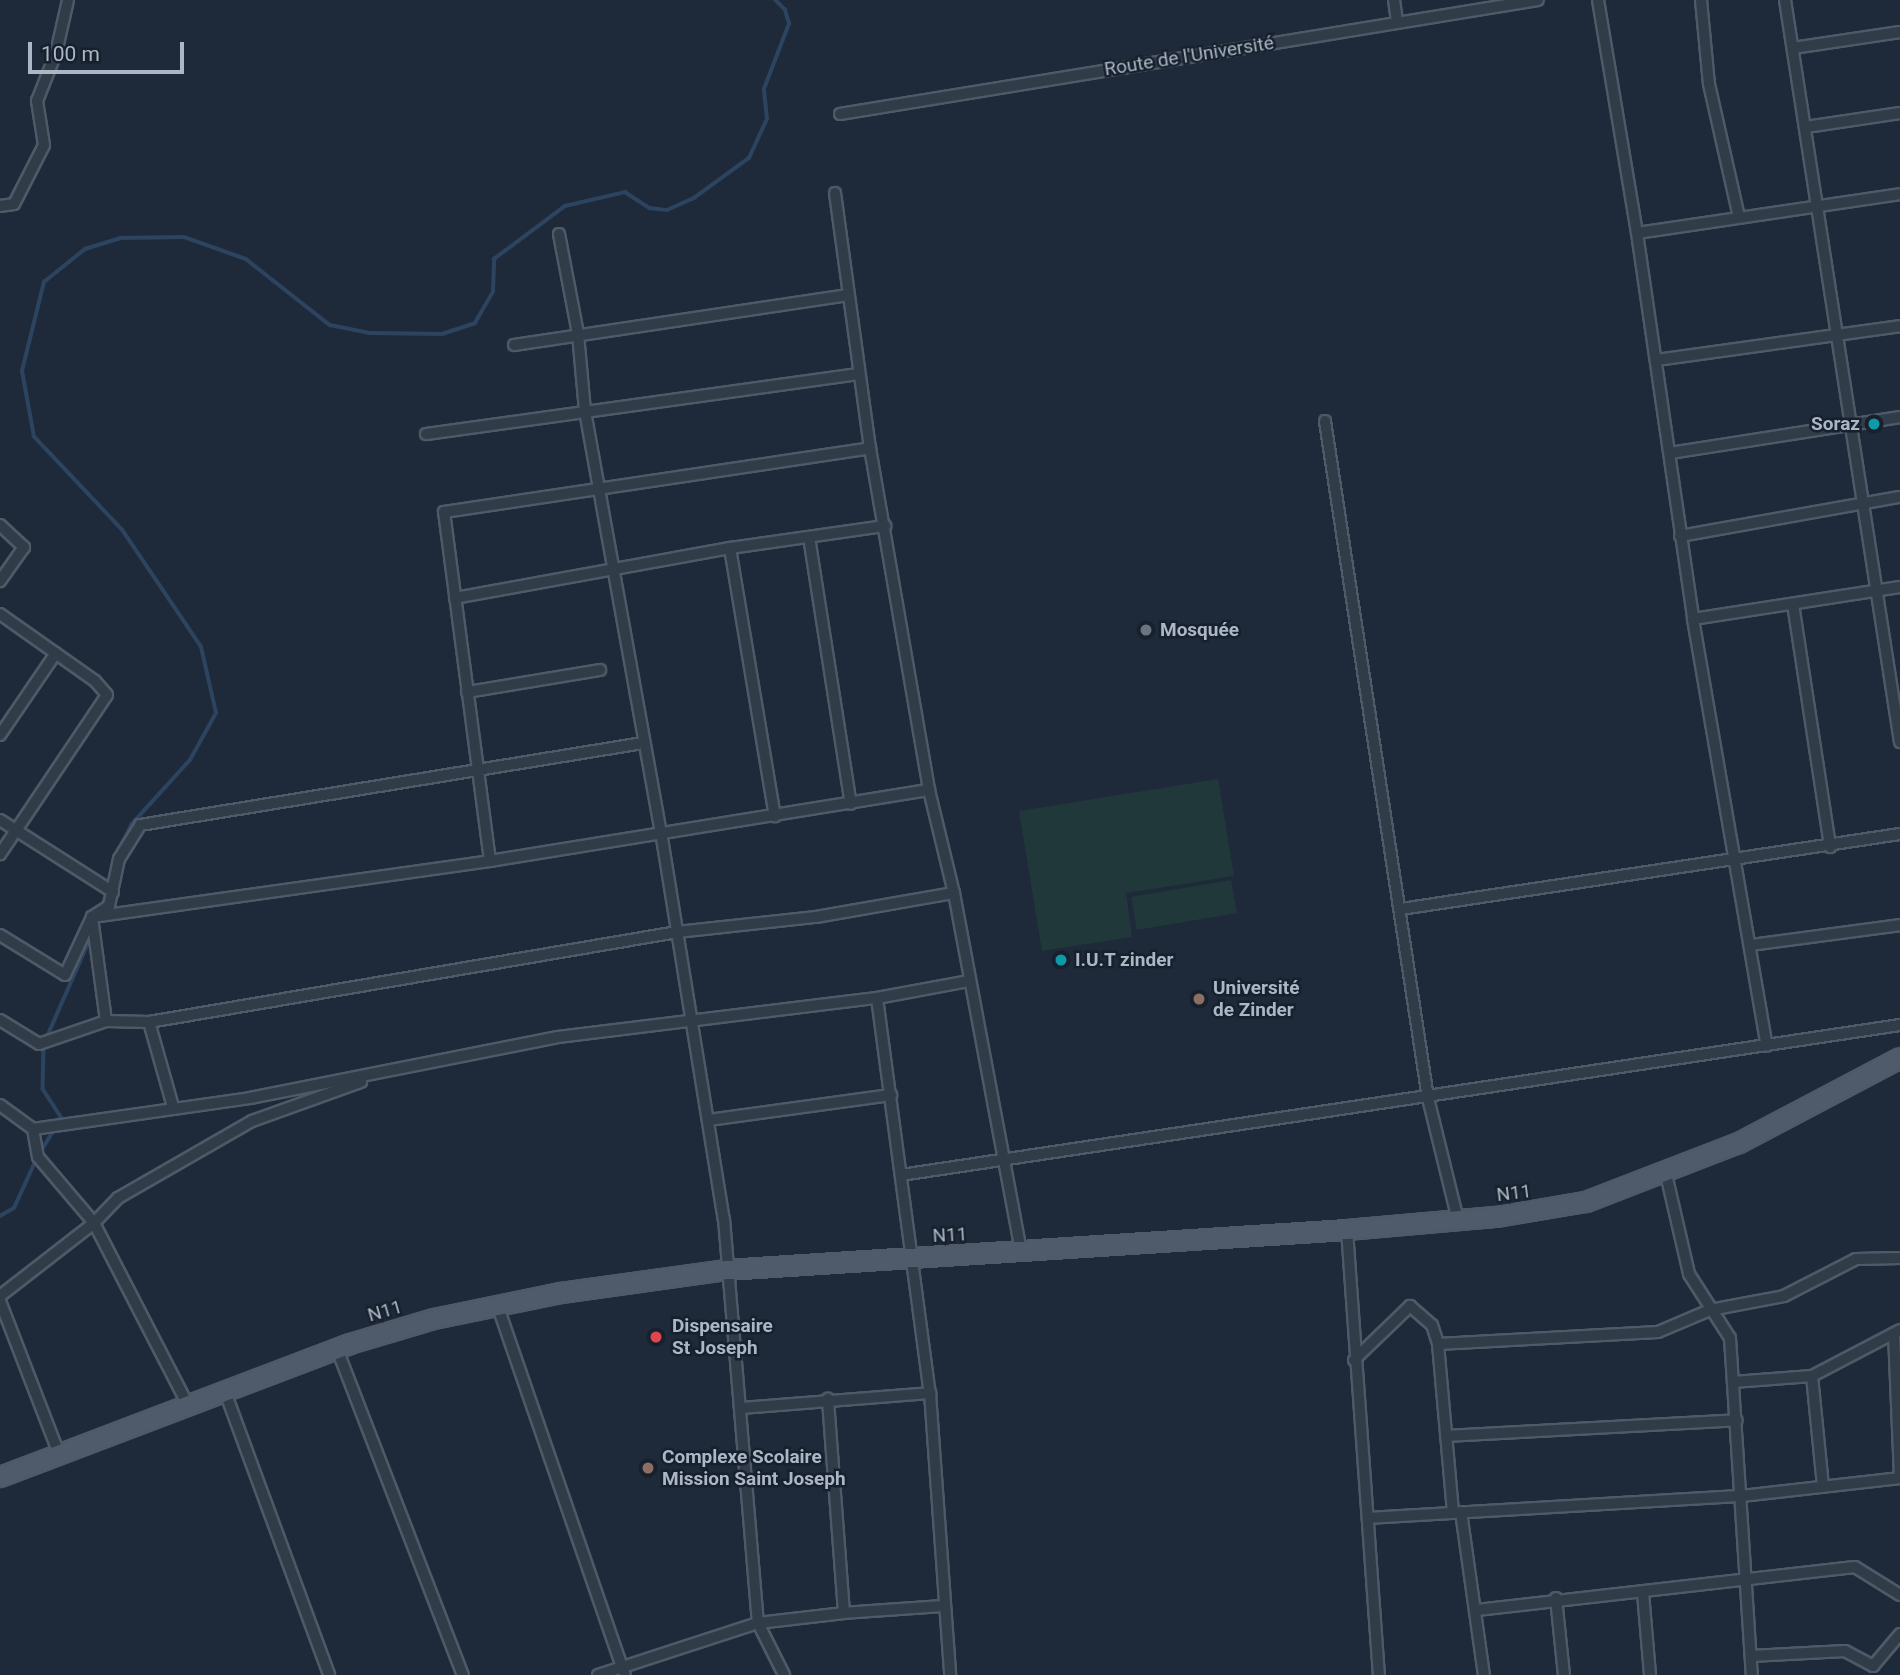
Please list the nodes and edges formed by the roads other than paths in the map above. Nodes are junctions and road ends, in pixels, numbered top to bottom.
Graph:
1 (68, 0) edge
2 (1394, 0) edge
3 (1538, 0) edge
4 (1598, 0) edge
5 (1701, 0) edge
6 (1785, 0) edge
7 (1490, 4) edge
8 (1397, 22) junction
9 (1900, 32) edge
10 (1793, 48) junction
11 (1900, 113) edge
12 (840, 114) dead end
13 (1806, 127) junction
14 (835, 193) dead end
15 (1900, 194) edge
16 (1818, 205) junction
17 (0, 206) edge
18 (1739, 217) junction
19 (559, 233) dead end
20 (1637, 233) junction
21 (848, 295) junction
22 (1900, 326) edge
23 (578, 334) junction
24 (1837, 336) junction
25 (514, 345) dead end
26 (1656, 360) junction
27 (859, 374) junction
28 (584, 411) junction
29 (1900, 417) edge
30 (1325, 421) dead end
31 (1849, 425) junction
32 (426, 434) dead end
33 (870, 448) junction
34 (1670, 453) junction
35 (598, 488) junction
36 (1900, 497) edge
37 (1864, 503) junction
38 (0, 525) edge
39 (886, 526) junction
40 (1680, 536) junction
41 (809, 537) junction
42 (730, 548) junction
43 (615, 568) junction
44 (0, 581) edge
45 (1900, 587) edge
46 (1875, 591) junction
47 (455, 598) junction
48 (1793, 604) junction
49 (0, 614) edge
50 (1693, 619) junction
51 (56, 653) junction
52 (600, 670) dead end
53 (1895, 689) edge
54 (467, 692) junction
55 (0, 735) edge
56 (1900, 741) edge
57 (643, 743) junction
58 (477, 767) junction
59 (929, 790) junction
60 (851, 804) junction
61 (775, 816) junction
62 (0, 820) edge
63 (16, 831) junction
64 (661, 832) junction
65 (1900, 834) edge
66 (1830, 847) junction
67 (0, 855) edge
68 (490, 861) junction
69 (1738, 861) junction
70 (113, 892) junction
71 (954, 893) junction
72 (1401, 909) junction
73 (92, 918) junction
74 (1900, 925) edge
75 (677, 932) junction
76 (0, 935) edge
77 (1751, 945) junction
78 (968, 981) junction
79 (877, 998) junction
80 (0, 1020) edge
81 (689, 1020) junction
82 (106, 1021) junction
83 (149, 1022) junction
84 (1900, 1026) edge
85 (1768, 1045) junction
86 (1900, 1058) edge
87 (397, 1069) junction
88 (891, 1095) junction
89 (1428, 1098) junction
90 (0, 1105) edge
91 (173, 1107) junction
92 (708, 1120) junction
93 (33, 1129) junction
94 (1006, 1161) junction
95 (1667, 1174) junction
96 (901, 1175) junction
97 (1458, 1220) junction
98 (94, 1223) junction
99 (1347, 1230) junction
100 (1021, 1252) junction
101 (914, 1258) junction
102 (1900, 1258) edge
103 (727, 1270) junction
104 (0, 1296) edge
105 (0, 1301) edge
106 (497, 1304) junction
107 (1710, 1310) junction
108 (1897, 1332) edge
109 (1438, 1344) junction
110 (337, 1349) junction
111 (1354, 1360) junction
112 (1812, 1376) junction
113 (1733, 1382) junction
114 (224, 1388) junction
115 (930, 1394) junction
116 (828, 1399) junction
117 (187, 1403) junction
118 (740, 1408) junction
119 (1737, 1420) junction
120 (1446, 1436) junction
121 (59, 1454) junction
122 (0, 1477) edge
123 (1900, 1478) edge
124 (1823, 1486) junction
125 (1742, 1496) junction
126 (1457, 1512) junction
127 (1368, 1518) junction
128 (1748, 1582) junction
129 (1643, 1593) junction
130 (1900, 1595) edge
131 (1556, 1598) junction
132 (945, 1606) junction
133 (1477, 1610) junction
134 (844, 1613) junction
135 (758, 1623) junction
136 (1900, 1634) edge
137 (1751, 1656) junction
138 (1877, 1664) junction
139 (623, 1670) edge
140 (329, 1675) edge
141 (463, 1675) edge
142 (598, 1675) edge
143 (784, 1675) edge
144 (950, 1675) edge
145 (1379, 1675) edge
146 (1483, 1675) edge
147 (1564, 1675) edge
148 (1650, 1675) edge
149 (1752, 1675) edge
150 (1871, 1675) edge

1 - 17 street
2 - 8 street
3 - 7 street, Route de l'Université
4 - 20 street
5 - 18 street
6 - 10 street
7 - 8 street, Route de l'Université
8 - 12 street, Route de l'Université
9 - 10 street
10 - 13 street
11 - 13 street
13 - 16 street
14 - 21 street
15 - 16 street
16 - 18 street
16 - 24 street
18 - 20 street
19 - 23 street
20 - 26 street
21 - 23 street
21 - 27 street
22 - 24 street
23 - 25 street
23 - 28 street
24 - 26 street
24 - 31 street
26 - 34 street
27 - 28 street
27 - 33 street
28 - 32 street
28 - 35 street
29 - 31 street
30 - 72 street
31 - 34 street
31 - 37 street
33 - 35 street
33 - 39 street
34 - 40 street
35 - 43 street
35 - 47 street
36 - 37 street
37 - 40 street
37 - 46 street
38 - 44 street
39 - 41 street
39 - 59 street
40 - 50 street
41 - 42 street
41 - 60 street
42 - 43 street
42 - 61 street
43 - 47 street
43 - 57 street
45 - 46 street
46 - 48 street
46 - 53 street
47 - 54 street
48 - 50 street
48 - 66 street
49 - 51 street
50 - 69 street
51 - 55 street
51 - 63 street
52 - 54 street
53 - 56 street
54 - 58 street
57 - 58 street
57 - 64 street
58 - 68 street
58 - 70 street
59 - 60 street
59 - 71 street
60 - 61 street
61 - 64 street
62 - 63 street
63 - 67 street
63 - 70 street
64 - 68 street
64 - 75 street
65 - 66 street
66 - 69 street
68 - 73 street
69 - 72 street
69 - 77 street
70 - 73 street
71 - 75 street
71 - 78 street
72 - 89 street
73 - 76 street
73 - 82 street
74 - 77 street
75 - 81 street
75 - 83 street
77 - 85 street
78 - 79 street
78 - 94 street
79 - 81 street
79 - 88 street
80 - 82 street
81 - 87 street
81 - 92 street
82 - 83 street
83 - 91 street
84 - 85 street
85 - 89 street
86 - 95 main road, N11
87 - 91 street
87 - 98 street
88 - 92 street
88 - 96 street
89 - 94 street
89 - 97 street
90 - 93 street
91 - 93 street
92 - 103 street
93 - 98 street
94 - 96 street
94 - 100 street
95 - 97 main road, N11
95 - 107 street
96 - 101 street
97 - 99 main road, N11
98 - 104 street
98 - 117 street
99 - 100 main road, N11
99 - 111 street
100 - 101 main road, N11
101 - 103 main road, N11
101 - 115 street
102 - 107 street
103 - 106 main road, N11
103 - 118 street
105 - 121 street
106 - 110 main road, N11
106 - 139 street
107 - 109 street
107 - 113 street
108 - 112 street
108 - 123 street
109 - 111 street
109 - 120 street
110 - 114 main road, N11
110 - 141 street
111 - 127 street
112 - 113 street
112 - 124 street
113 - 119 street
114 - 117 main road, N11
114 - 140 street
115 - 116 street
115 - 132 street
116 - 118 street
116 - 134 street
117 - 121 main road, N11
118 - 135 street
119 - 120 street
119 - 125 street
120 - 126 street
121 - 122 main road, N11
123 - 124 street
124 - 125 street
125 - 126 street
125 - 128 street
126 - 127 street
126 - 133 street
127 - 145 street
128 - 129 street
128 - 130 street
128 - 137 street
129 - 131 street
129 - 148 street
131 - 133 street
131 - 147 street
132 - 134 street
132 - 144 street
133 - 146 street
134 - 135 street
135 - 139 street
135 - 143 street
136 - 138 street
137 - 138 street
137 - 149 street
138 - 150 street
139 - 142 street

